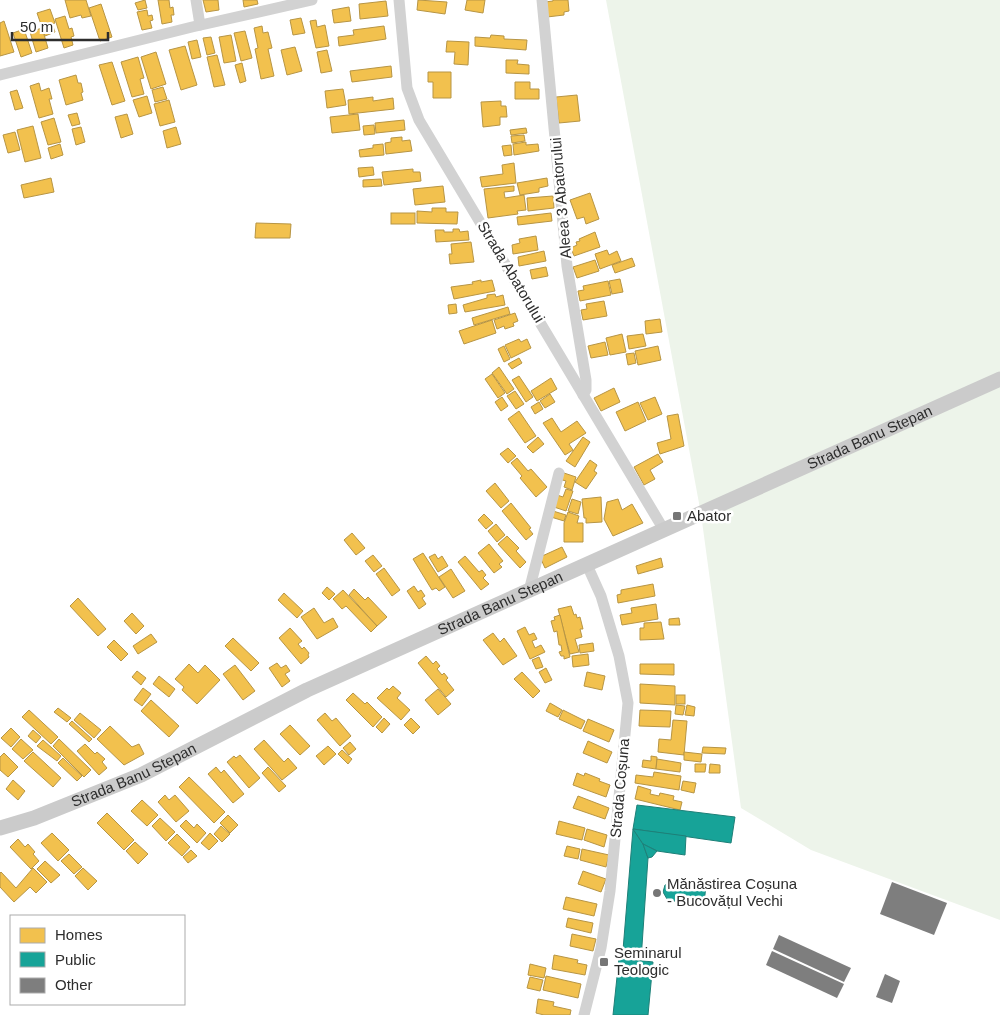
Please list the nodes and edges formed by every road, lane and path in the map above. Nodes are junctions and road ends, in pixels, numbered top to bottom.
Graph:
1 (196, 0) edge
2 (312, 0) edge
3 (399, 0) edge
4 (542, 0) edge
5 (200, 25) junction
6 (0, 75) edge
7 (1000, 379) edge
8 (583, 395) junction
9 (558, 473) dead end
10 (664, 530) junction
11 (588, 565) junction
12 (529, 591) junction
13 (0, 828) edge
14 (584, 1015) edge

1 - 5 street
2 - 5 street
3 - 8 street, Strada Abatorului
4 - 8 street, Aleea 3 Abatorului
5 - 6 street
7 - 10 main road, Strada Banu Stepan
8 - 10 street, Strada Abatorului
9 - 12 street
10 - 11 main road, Strada Banu Stepan
11 - 12 main road, Strada Banu Stepan
11 - 14 street, Strada Coșuna
12 - 13 main road, Strada Banu Stepan

